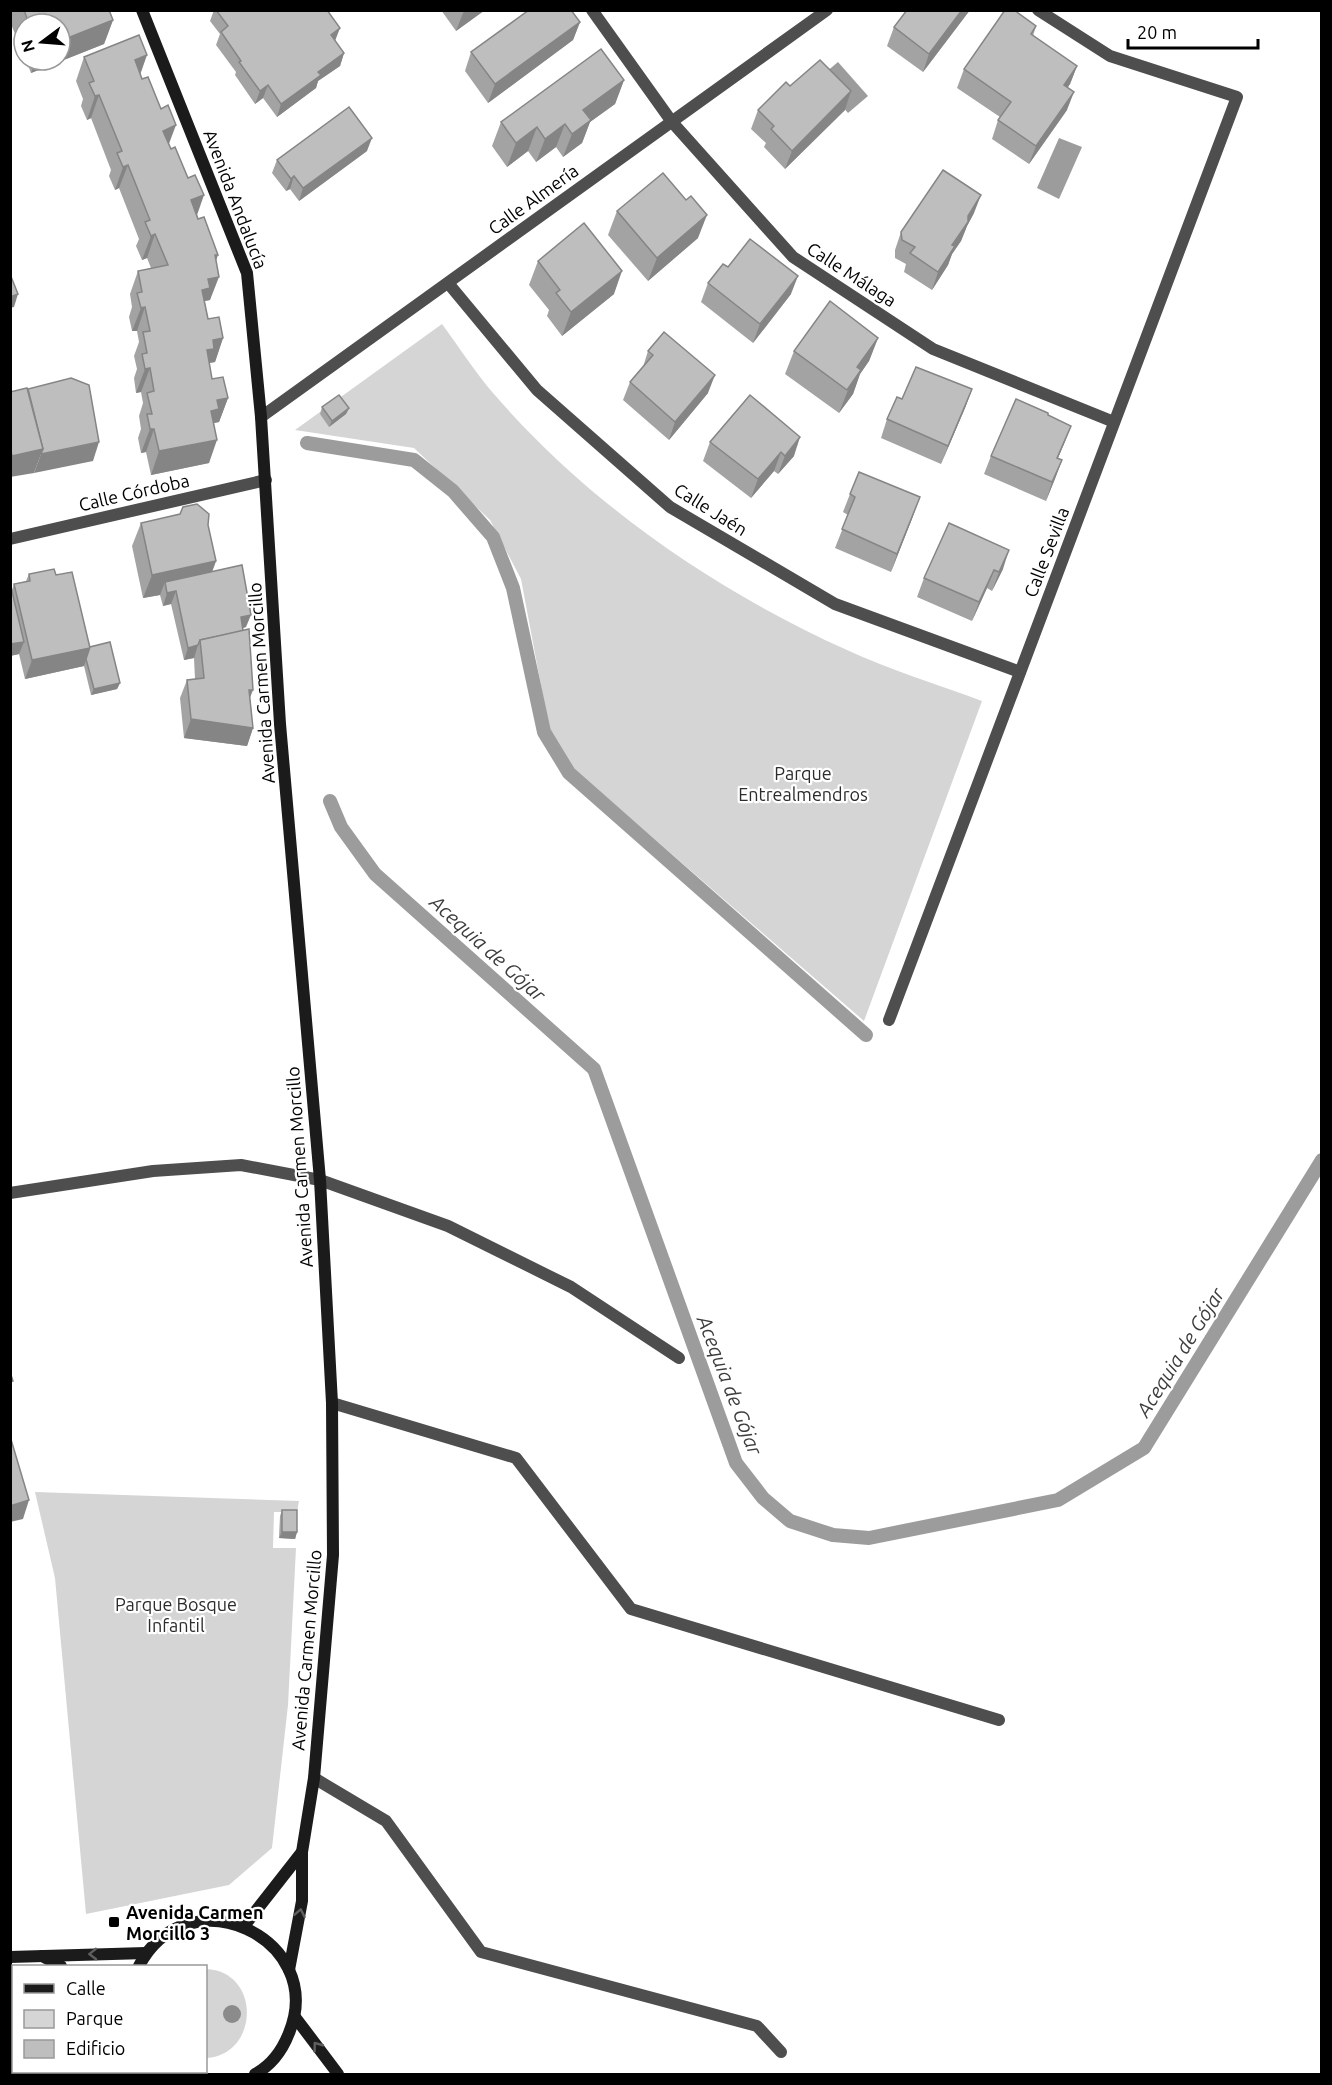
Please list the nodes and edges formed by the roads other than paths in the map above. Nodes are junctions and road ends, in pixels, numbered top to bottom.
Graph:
1 (142, 10) edge
2 (592, 10) edge
3 (827, 10) edge
4 (1038, 10) edge
5 (672, 122) junction
6 (448, 283) junction
7 (261, 417) junction
8 (1114, 422) junction
9 (266, 480) junction
10 (10, 539) edge
11 (1020, 672) junction
12 (889, 1020) dead end
13 (320, 1180) junction
14 (10, 1193) edge
15 (679, 1358) dead end
16 (332, 1404) junction
17 (999, 1720) dead end
18 (314, 1778) junction
19 (302, 1852) junction
20 (244, 1926) junction
21 (146, 1953) junction
22 (41, 1955) junction
23 (10, 1957) edge
24 (59, 1965) edge
25 (140, 1965) edge
26 (289, 1970) junction
27 (295, 2017) junction
28 (781, 2052) dead end
29 (259, 2072) edge
30 (276, 2074) edge
31 (338, 2074) edge

1 - 7 street, Avenida Andalucía
2 - 5 street, Calle Málaga
3 - 5 street, Calle Almería
4 - 8 street, Calle Sevilla
5 - 6 street, Calle Almería
5 - 8 street, Calle Málaga
6 - 7 street, Calle Almería
6 - 11 street, Calle Jaén
7 - 9 street, Avenida Andalucía
8 - 11 street, Calle Sevilla
9 - 10 street, Calle Córdoba
9 - 13 street, Avenida Carmen Morcillo
11 - 12 street, Calle Sevilla
13 - 14 street
13 - 15 street
13 - 16 street, Avenida Carmen Morcillo
16 - 17 street
16 - 18 street, Avenida Carmen Morcillo
18 - 19 street, Avenida Carmen Morcillo
18 - 28 street
19 - 20 street, Avenida Carmen Morcillo
26 -> 19 street, Avenida Carmen Morcillo
20 - 21 street
20 - 26 street
21 -> 22 street
21 - 25 street
22 - 23 street
22 - 24 street
26 - 27 street
27 - 29 street
31 -> 27 street
29 - 30 street

